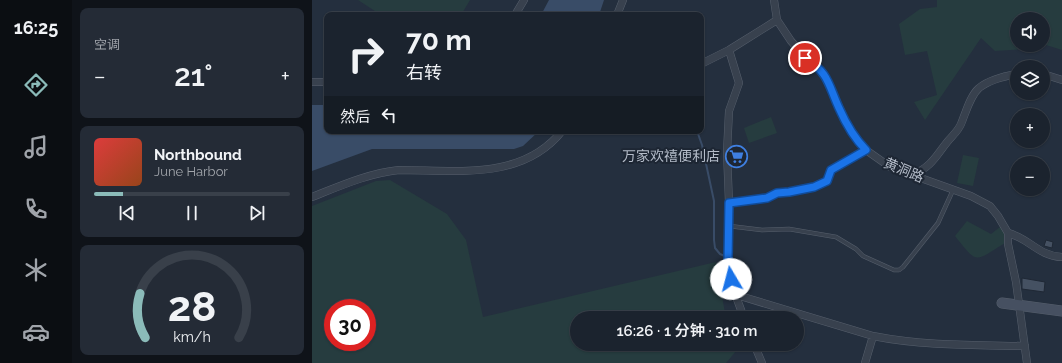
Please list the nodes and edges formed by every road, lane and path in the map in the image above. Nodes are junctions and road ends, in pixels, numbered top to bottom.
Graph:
1 (524, 0) edge
2 (623, 0) edge
3 (774, 0) edge
4 (518, 12) edge
5 (619, 12) edge
6 (777, 20) junction
7 (729, 50) junction
8 (704, 62) edge
9 (1010, 76) edge
10 (1050, 76) edge
11 (1062, 80) edge
12 (312, 82) edge
13 (324, 82) edge
14 (559, 134) edge
15 (866, 150) junction
16 (913, 175) junction
17 (953, 190) junction
18 (312, 197) edge
19 (729, 203) junction
20 (729, 226) junction
21 (1008, 233) junction
22 (1062, 257) edge
23 (734, 292) junction
24 (1002, 303) dead end
25 (741, 311) edge
26 (1062, 311) edge
27 (873, 336) junction
28 (1025, 346) junction
29 (757, 351) edge
30 (762, 363) edge
31 (864, 363) edge
32 (1028, 363) edge

1 - 4 street
2 - 5 street
3 - 6 street, 黄洞路
6 - 7 street
6 - 15 street, 黄洞路
7 - 8 street
7 - 19 street
9 - 16 street
10 - 11 street
12 - 13 street
14 - 18 street
15 - 16 street, 黄洞路
15 - 19 lane
16 - 17 street, 黄洞路
17 - 20 lane
17 - 21 street, 黄洞路
19 - 20 street
20 - 23 street
21 - 22 street
21 - 28 street, 黄洞路
23 - 25 street
23 - 27 street
24 - 26 street
27 - 28 street
27 - 31 street
28 - 32 street, 黄洞路
29 - 30 street

